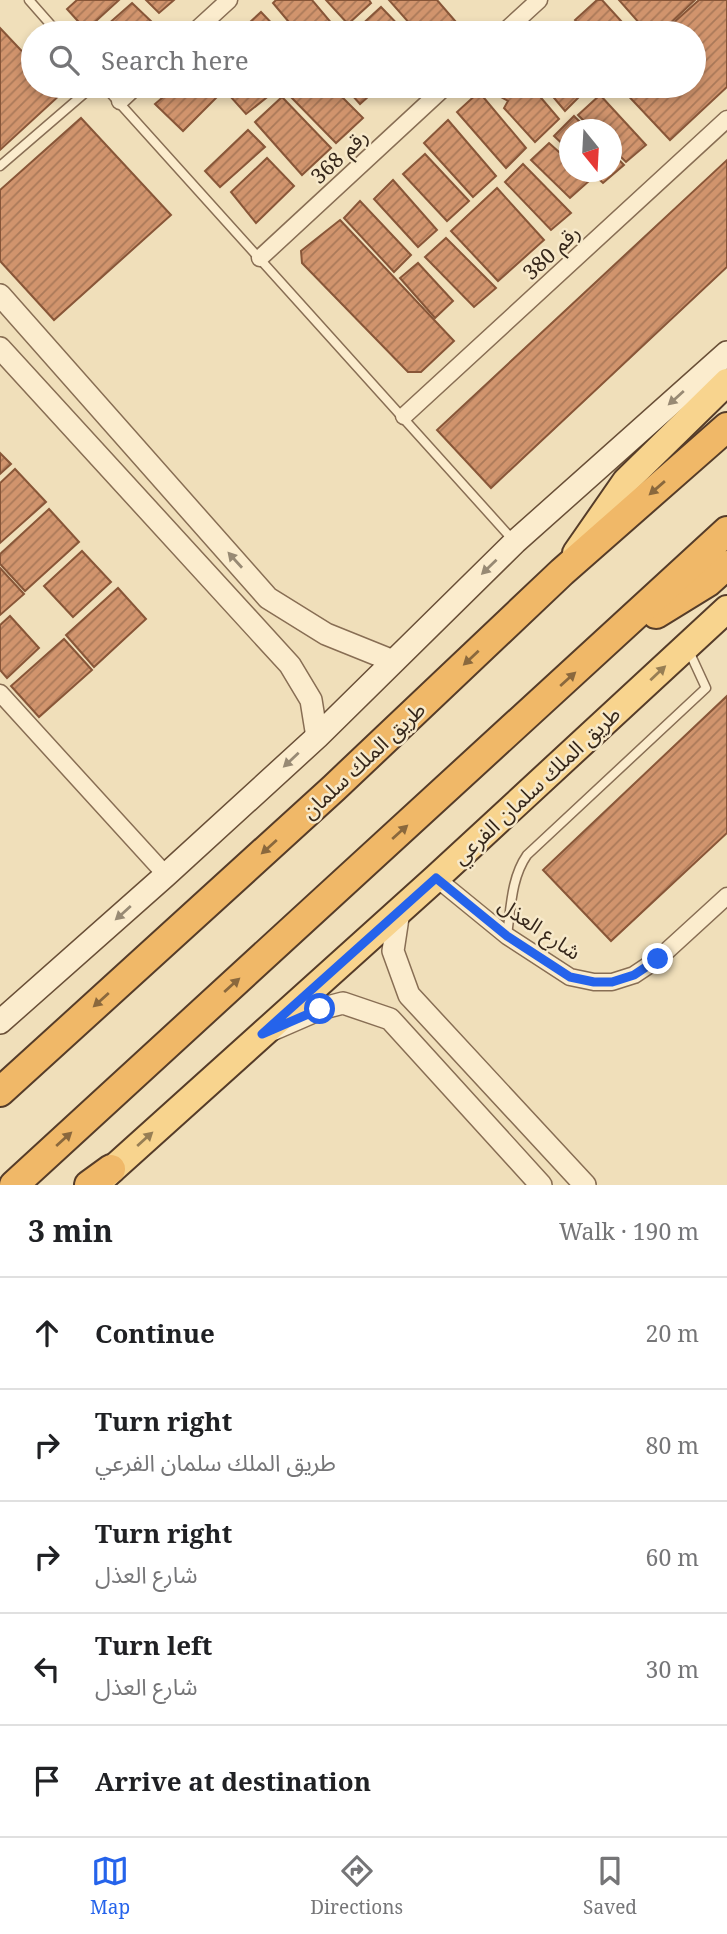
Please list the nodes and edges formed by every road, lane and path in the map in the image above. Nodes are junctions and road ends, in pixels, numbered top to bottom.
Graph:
1 (29, 0) edge
2 (229, 0) edge
3 (539, 0) edge
4 (47, 21) edge
5 (206, 21) edge
6 (516, 21) edge
7 (79, 98) edge
8 (117, 98) edge
9 (123, 98) edge
10 (433, 98) edge
11 (120, 101) junction
12 (727, 119) edge
13 (0, 166) edge
14 (260, 258) junction
15 (0, 295) edge
16 (0, 348) edge
17 (727, 353) edge
18 (727, 382) edge
19 (404, 416) junction
20 (727, 427) edge
21 (727, 531) edge
22 (515, 542) junction
23 (727, 565) edge
24 (562, 572) junction
25 (225, 593) junction
26 (268, 598) junction
27 (727, 609) edge
28 (326, 634) junction
29 (687, 646) junction
30 (601, 649) junction
31 (276, 652) junction
32 (393, 661) junction
33 (3, 701) edge
34 (317, 737) junction
35 (166, 875) junction
36 (436, 878) junction
37 (727, 896) edge
38 (399, 911) junction
39 (507, 936) junction
40 (0, 1022) edge
41 (262, 1034) junction
42 (0, 1092) edge
43 (98, 1180) edge
44 (14, 1185) edge
45 (541, 1185) edge
46 (585, 1185) edge

1 - 4 lane
2 - 5 street
3 - 6 street
7 - 13 lane
8 - 11 lane
9 - 11 street
10 - 14 street, رقم 368
11 - 14 lane
12 - 19 street, رقم 380
14 - 19 lane
26 -> 15 street
16 - 25 street
17 -> 22 main road
18 - 24 main road
19 - 22 lane
20 -> 24 highway, طريق الملك سلمان
21 - 30 highway
22 -> 32 main road
23 - 30 highway
24 -> 42 highway, طريق الملك سلمان
25 - 26 street
25 - 31 street
26 - 28 street
27 - 29 main road, طريق الملك سلمان الفرعي
28 - 31 street
28 - 32 street
36 -> 29 main road, طريق الملك سلمان الفرعي
29 - 39 lane
44 -> 30 highway
31 - 34 street
32 - 34 main road
33 - 35 street
34 -> 35 main road
35 -> 40 main road
36 - 38 main road, طريق الملك سلمان الفرعي
36 - 39 street, شارع العذل
37 - 39 street, شارع العذل
38 - 41 main road, طريق الملك سلمان الفرعي
38 - 46 street
43 -> 41 main road, طريق الملك سلمان الفرعي
41 - 45 street

